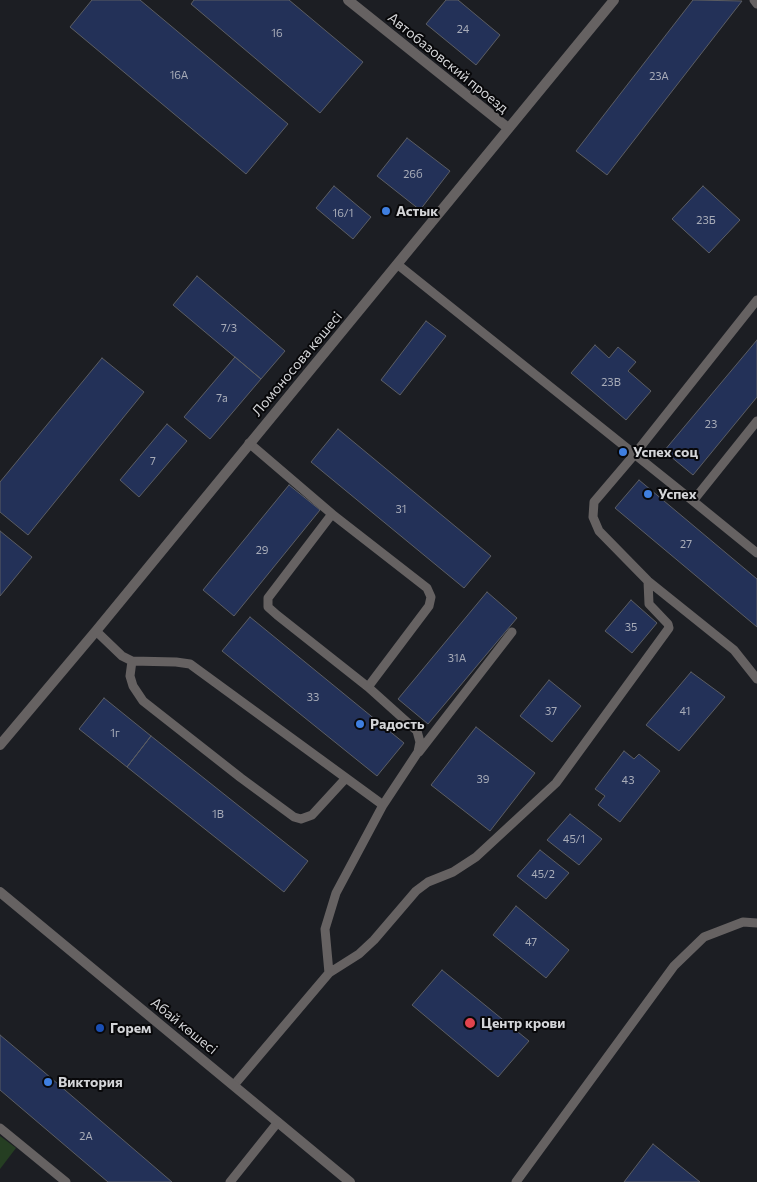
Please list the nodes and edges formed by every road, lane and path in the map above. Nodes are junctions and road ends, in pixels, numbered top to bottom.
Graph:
1 (348, 0) edge
2 (614, 0) edge
3 (754, 0) edge
4 (757, 4) edge
5 (508, 128) junction
6 (397, 264) junction
7 (757, 300) edge
8 (757, 421) edge
9 (249, 443) junction
10 (634, 455) junction
11 (693, 501) junction
12 (332, 514) junction
13 (757, 553) edge
14 (648, 580) junction
15 (96, 630) junction
16 (512, 632) dead end
17 (132, 661) junction
18 (757, 679) edge
19 (368, 687) junction
20 (0, 745) edge
21 (418, 752) junction
22 (346, 778) junction
23 (383, 805) junction
24 (1, 895) edge
25 (757, 924) edge
26 (329, 973) junction
27 (234, 1086) junction
28 (278, 1122) junction
29 (0, 1128) edge
30 (66, 1182) edge
31 (230, 1182) edge
32 (350, 1182) edge
33 (516, 1182) edge

1 - 5 street, Автобазовский проезд
2 - 5 street, Ломоносова көшесі
3 - 4 lane
5 - 6 street, Ломоносова көшесі
6 - 9 street, Ломоносова көшесі
6 - 10 lane
7 - 10 lane
8 - 11 lane
9 - 12 lane
9 - 15 street, Ломоносова көшесі
10 - 11 lane
10 - 14 lane
11 - 13 lane
12 - 19 lane
12 - 19 lane
14 - 18 lane
14 - 26 lane
15 - 17 lane
15 - 20 street, Ломоносова көшесі
16 - 21 lane
17 - 22 lane
17 - 22 lane
19 - 21 lane
21 - 23 lane
22 - 23 lane
23 - 26 lane
24 - 27 street, Абай көшесі
25 - 33 lane
26 - 27 lane
27 - 28 street, Абай көшесі
28 - 31 lane
28 - 32 street, Абай көшесі
29 - 30 lane

